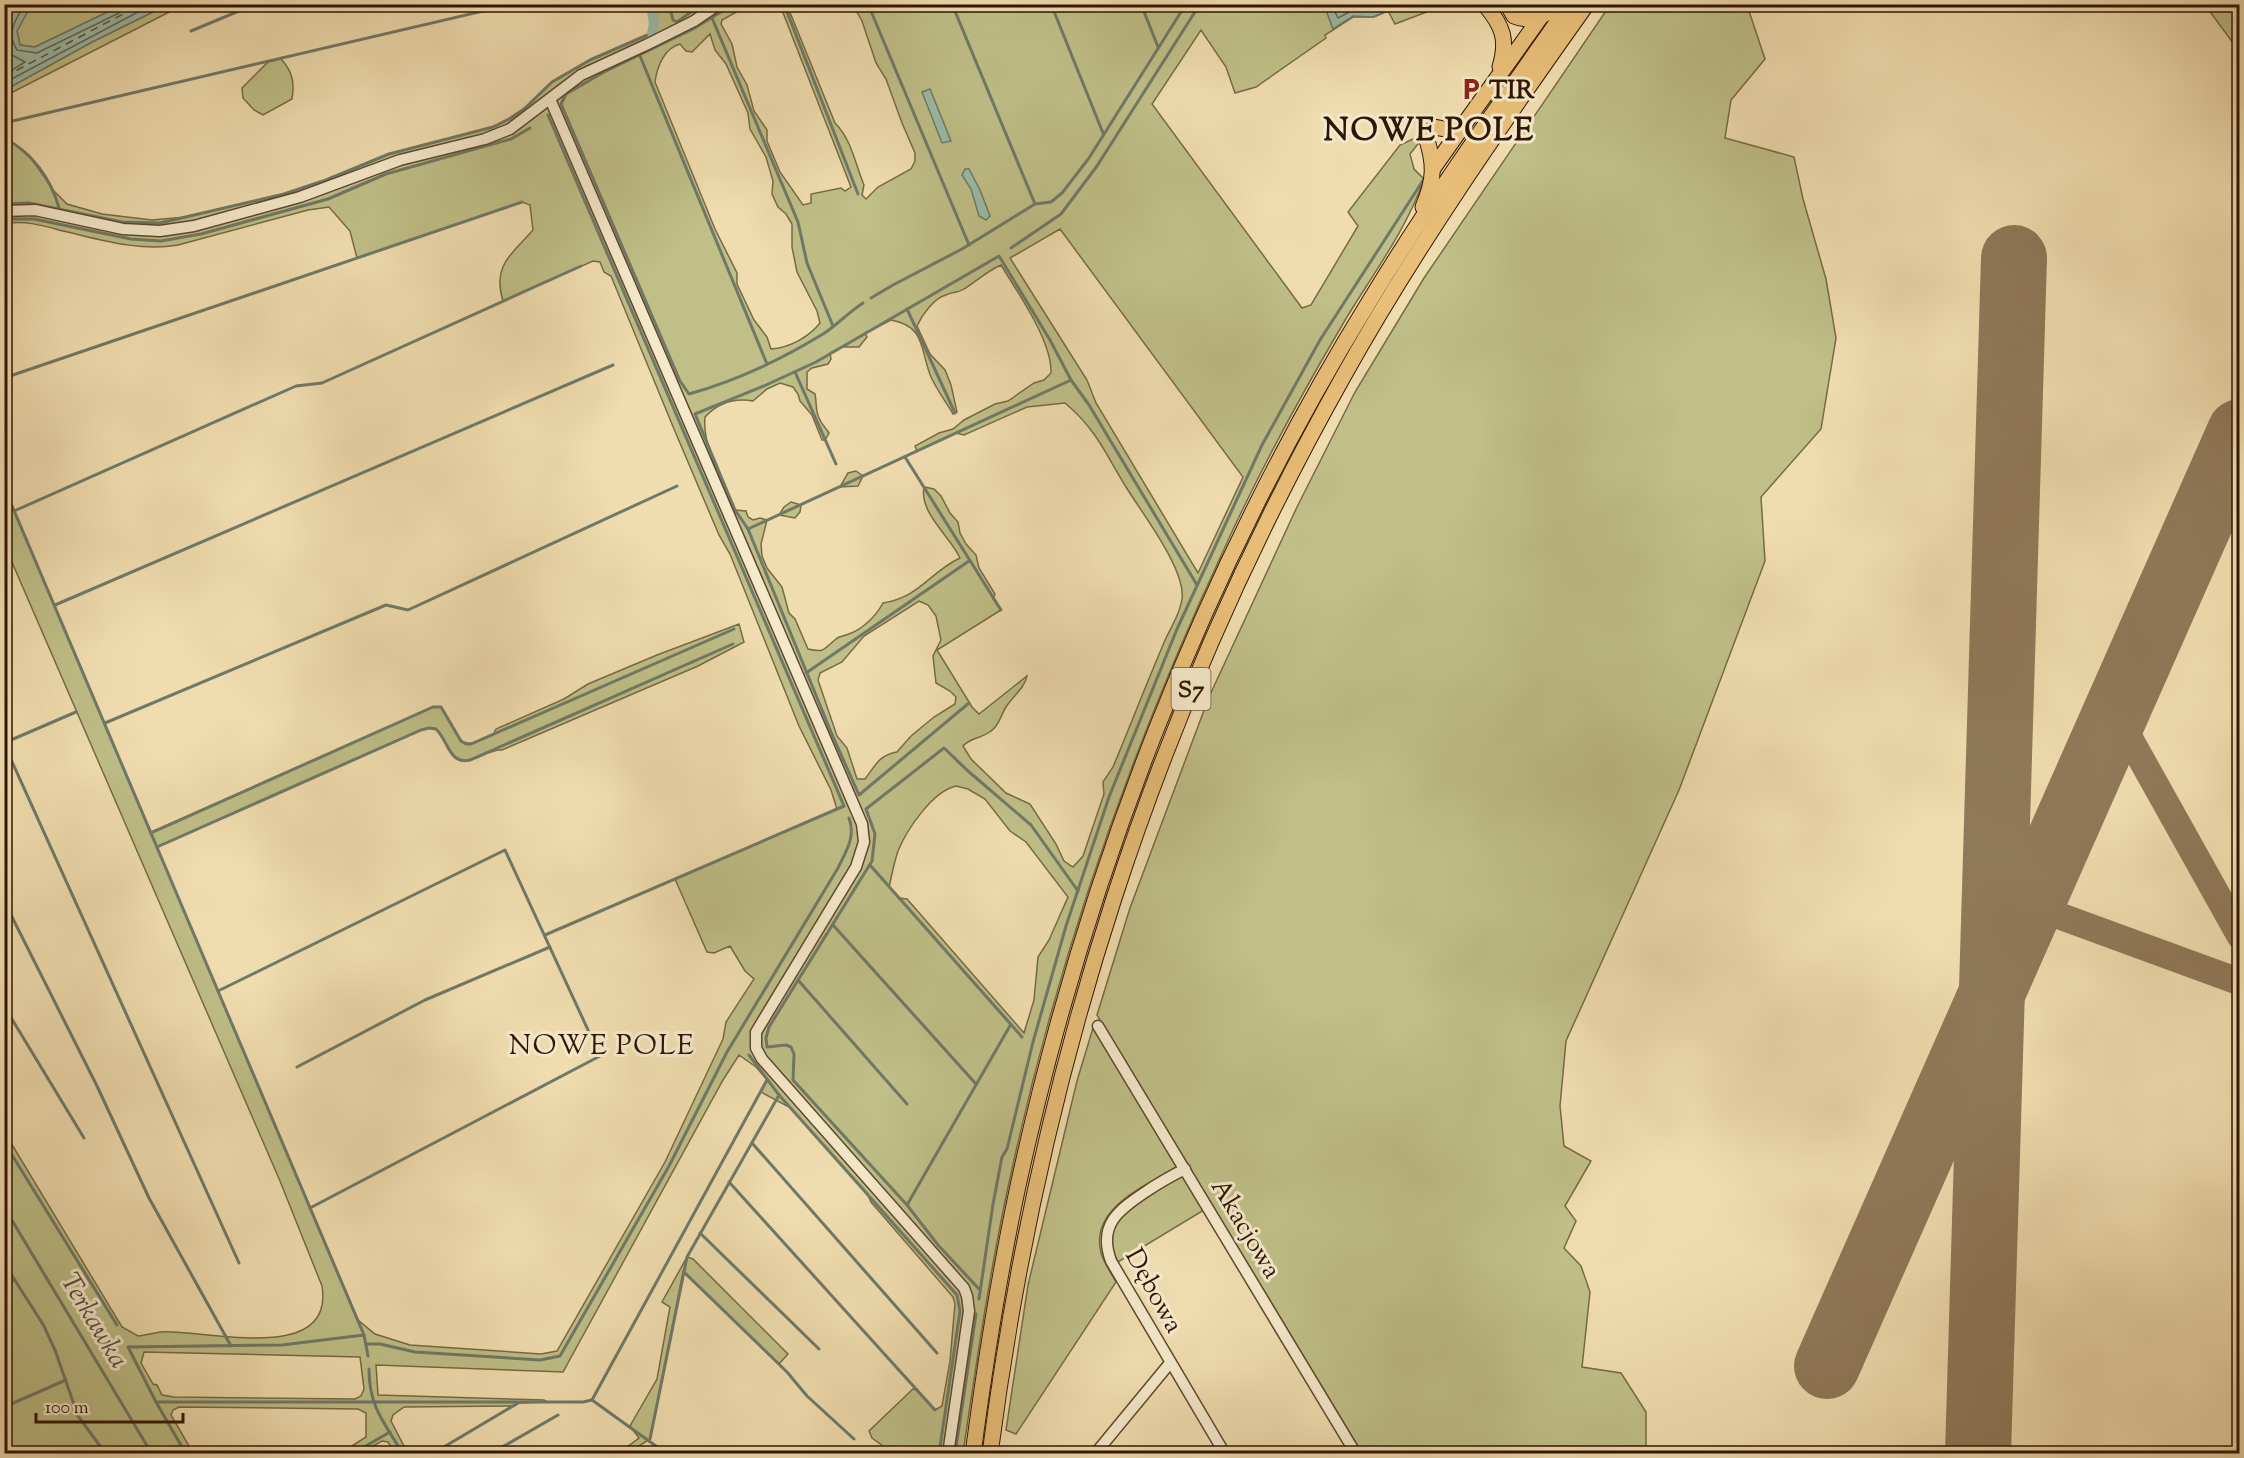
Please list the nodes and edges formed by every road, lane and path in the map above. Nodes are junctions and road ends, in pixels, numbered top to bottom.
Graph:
1 (719, 4) edge
2 (1506, 4) edge
3 (1561, 4) edge
4 (1570, 4) edge
5 (1587, 4) edge
6 (1485, 5) edge
7 (1540, 18) junction
8 (1497, 76) junction
9 (550, 99) junction
10 (1465, 123) junction
11 (1434, 167) junction
12 (4, 211) edge
13 (1412, 235) junction
14 (1098, 1026) dead end
15 (1185, 1169) junction
16 (1170, 1363) junction
17 (948, 1454) edge
18 (974, 1454) edge
19 (990, 1454) edge
20 (1095, 1454) edge
21 (1225, 1454) edge
22 (1356, 1454) edge

1 - 9 street
2 - 7 highway
3 - 7 highway
4 - 13 highway, S7
5 - 19 highway, S7
6 - 8 highway
7 - 8 highway
8 - 10 highway
9 - 12 street
9 - 17 street
10 - 11 highway
10 - 11 highway
11 - 13 highway
13 - 18 highway, S7
14 - 15 street, Akacjowa
15 - 16 street, Dębowa
15 - 22 street, Akacjowa
16 - 20 street, Dębowa
16 - 21 street, Dębowa

